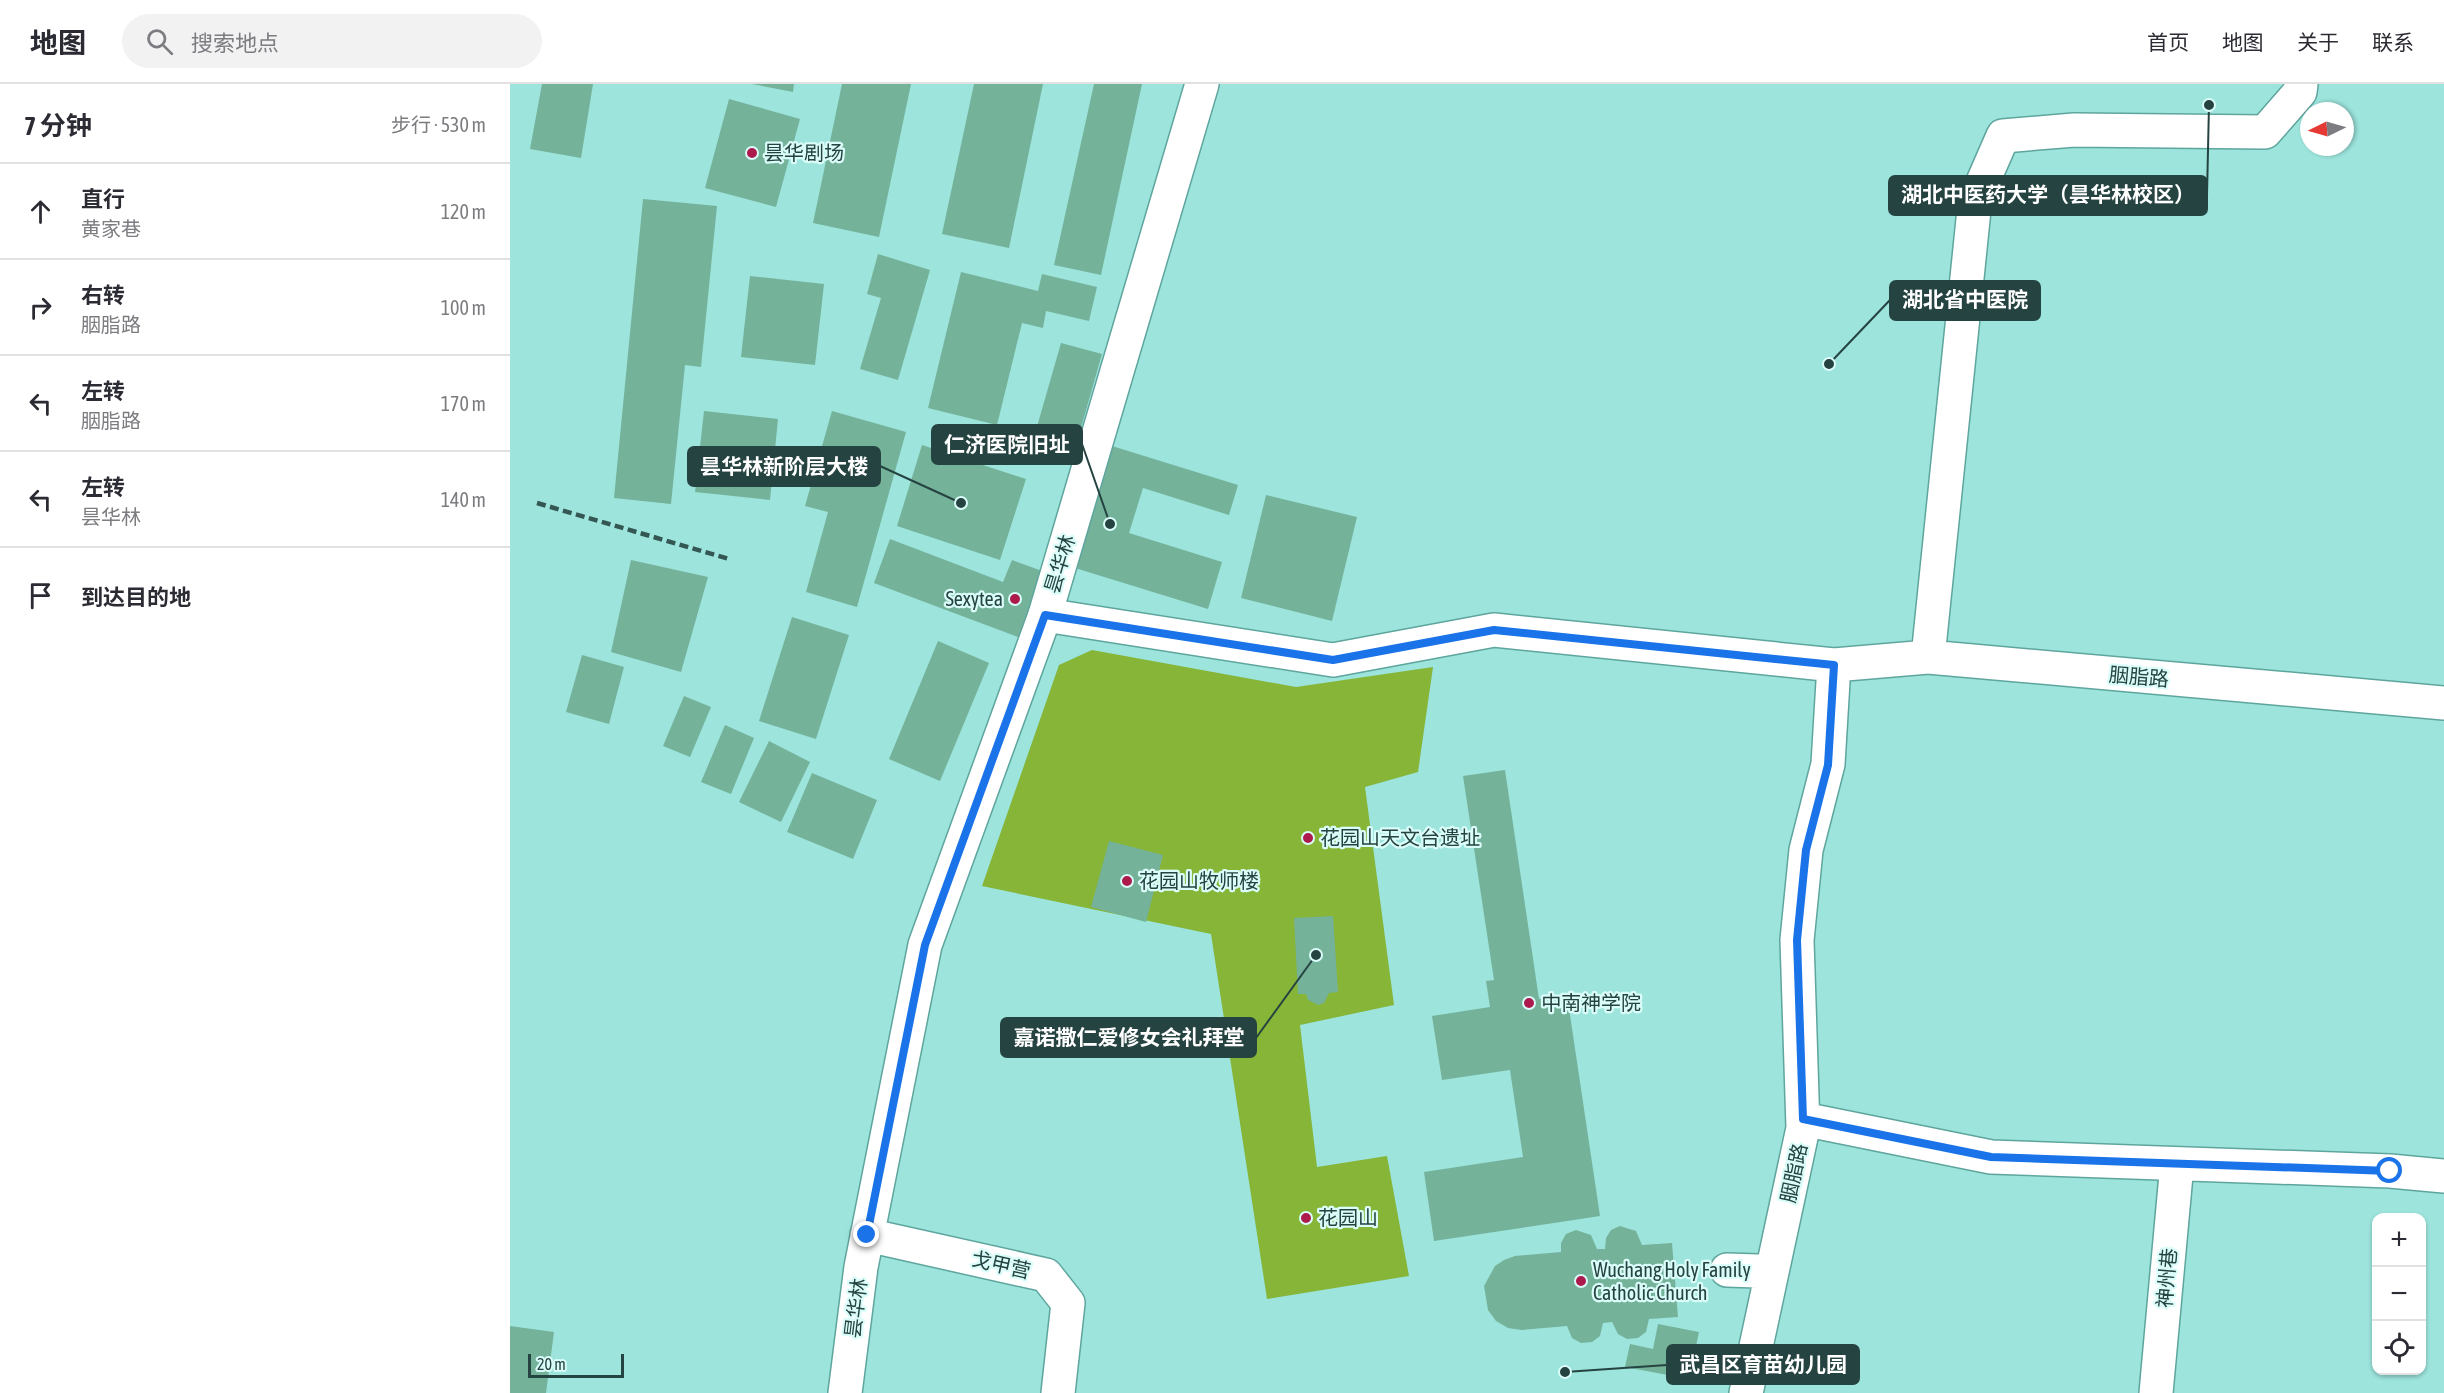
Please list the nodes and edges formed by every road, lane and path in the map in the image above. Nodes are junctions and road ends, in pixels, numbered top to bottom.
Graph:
1 (1202, 84) edge
2 (2301, 84) edge
3 (1045, 615) junction
4 (1928, 657) junction
5 (1834, 665) junction
6 (2444, 703) edge
7 (1803, 1119) junction
8 (2176, 1164) junction
9 (2444, 1176) edge
10 (867, 1235) junction
11 (845, 1393) edge
12 (1058, 1393) edge
13 (1746, 1393) edge
14 (2156, 1393) edge

1 - 3 street, 昙华林
2 - 4 street
3 - 5 street, 胭脂路
3 - 10 street, 昙华林
4 - 5 street, 胭脂路
4 - 6 street, 胭脂路
5 - 7 street, 胭脂路
7 - 8 street
7 - 13 street, 胭脂路
8 - 9 street
8 - 14 street, 神州巷
10 - 11 street, 昙华林
10 - 12 street, 戈甲营

